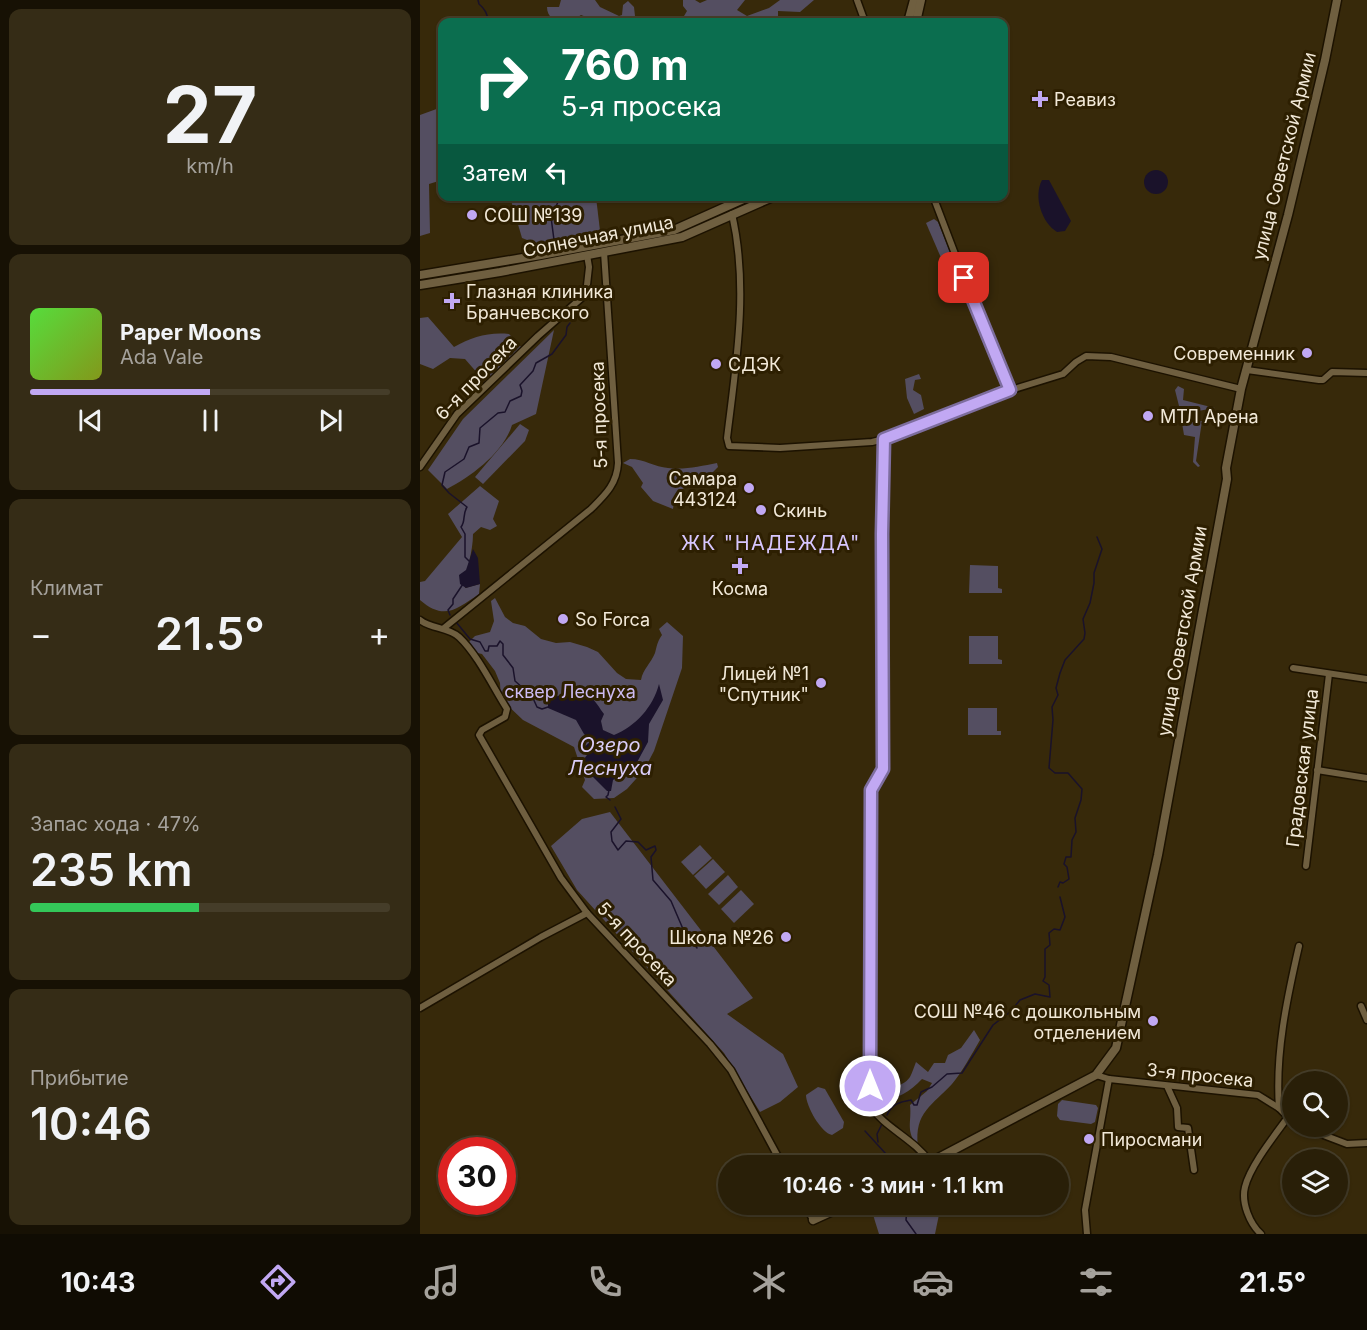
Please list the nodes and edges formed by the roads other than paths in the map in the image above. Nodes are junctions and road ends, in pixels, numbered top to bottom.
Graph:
1 (857, 0) edge
2 (914, 0) edge
3 (921, 0) edge
4 (1337, 0) edge
5 (864, 18) edge
6 (909, 18) edge
7 (917, 18) edge
8 (739, 201) edge
9 (763, 201) edge
10 (935, 201) edge
11 (732, 214) junction
12 (604, 252) junction
13 (587, 255) junction
14 (420, 275) edge
15 (420, 285) edge
16 (1247, 370) junction
17 (1367, 373) edge
18 (1241, 389) junction
19 (1010, 390) junction
20 (884, 439) junction
21 (420, 467) edge
22 (420, 620) edge
23 (444, 628) junction
24 (1293, 668) dead end
25 (1329, 674) junction
26 (1367, 679) edge
27 (1317, 771) junction
28 (1367, 778) edge
29 (1305, 866) dead end
30 (587, 913) junction
31 (1299, 946) dead end
32 (1361, 1006) dead end
33 (420, 1008) edge
34 (1367, 1020) edge
35 (1096, 1075) junction
36 (1109, 1079) junction
37 (1167, 1086) junction
38 (1279, 1108) junction
39 (1282, 1111) edge
40 (1282, 1130) edge
41 (1329, 1137) edge
42 (1367, 1143) edge
43 (777, 1155) edge
44 (922, 1155) edge
45 (944, 1155) edge
46 (1194, 1170) dead end
47 (810, 1215) edge
48 (824, 1215) edge
49 (813, 1220) joint
50 (1086, 1234) edge
51 (1261, 1234) edge

1 - 5 street
2 - 6 street
3 - 7 street
4 - 16 street, улица Советской Армии
8 - 14 street, Солнечная улица
9 - 11 street, Солнечная улица
10 - 19 street
11 - 12 street, Солнечная улица
11 - 20 street
12 - 13 street, Солнечная улица
12 - 23 street, 5-я просека
13 - 15 street, Солнечная улица
13 - 21 street, 6-я просека
16 - 17 street
16 - 18 street, улица Советской Армии
18 - 19 street
18 - 35 street, улица Советской Армии
19 - 20 street
20 - 44 street
22 - 23 street
23 - 30 street, 5-я просека
24 - 25 street
25 - 26 street
25 - 27 street, Градовская улица
27 - 28 street
27 - 29 street, Градовская улица
30 - 33 street
30 - 43 street, 5-я просека
31 - 38 street
32 - 34 street
35 - 36 street, 3-я просека
35 - 45 street, улица Советской Армии
36 - 37 street, 3-я просека
36 - 50 street
37 - 38 street, 3-я просека
37 - 46 street
38 - 39 street, 3-я просека
40 - 51 street
41 - 42 street
47 - 49 street
48 - 49 street

